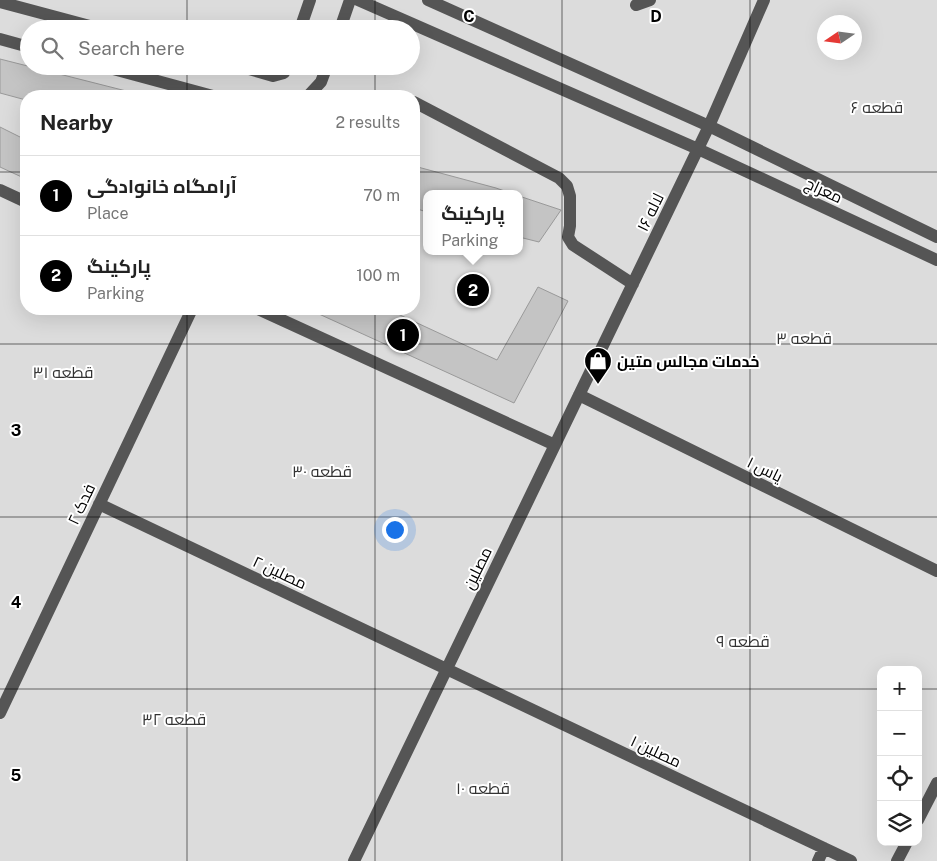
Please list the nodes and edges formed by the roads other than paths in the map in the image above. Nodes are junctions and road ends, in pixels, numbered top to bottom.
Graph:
1 (310, 0) edge
2 (350, 0) edge
3 (358, 0) edge
4 (428, 0) edge
5 (650, 0) edge
6 (764, 0) edge
7 (0, 2) edge
8 (636, 5) dead end
9 (67, 20) edge
10 (303, 20) edge
11 (343, 20) edge
12 (404, 20) edge
13 (420, 27) edge
14 (0, 39) edge
15 (20, 45) edge
16 (135, 75) edge
17 (324, 75) edge
18 (191, 90) edge
19 (314, 90) edge
20 (420, 105) edge
21 (709, 126) junction
22 (698, 149) junction
23 (0, 190) edge
24 (20, 199) edge
25 (937, 238) edge
26 (937, 260) edge
27 (632, 287) junction
28 (189, 315) edge
29 (271, 315) edge
30 (579, 395) junction
31 (555, 445) junction
32 (99, 504) junction
33 (937, 572) edge
34 (446, 670) junction
35 (0, 713) edge
36 (937, 783) edge
37 (922, 812) edge
38 (905, 846) edge
39 (824, 848) junction
40 (354, 861) edge
41 (818, 861) edge
42 (851, 861) edge
43 (897, 861) edge

1 - 10 lane
2 - 11 lane
3 - 12 lane, معراج
4 - 21 lane, معراج
5 - 8 lane
6 - 21 lane, لاله ۱۶
7 - 9 lane
13 - 22 lane, معراج
14 - 15 lane
16 - 18 lane
17 - 19 lane
20 - 27 lane
21 - 22 lane, لاله ۱۶
21 - 25 lane, معراج
22 - 26 lane, معراج
22 - 27 lane, لاله ۱۶
23 - 24 lane
27 - 30 lane, مصلین
28 - 32 lane, فدک ۲
29 - 31 lane
30 - 31 lane, مصلین
30 - 33 lane, یاس ۱
31 - 34 lane, مصلین
32 - 34 lane, مصلین ۲
32 - 35 lane, فدک ۲
34 - 39 lane, مصلین ۱
34 - 40 lane, مصلین
36 - 37 lane
38 - 43 lane
39 - 41 lane
39 - 42 lane, مصلین ۱

